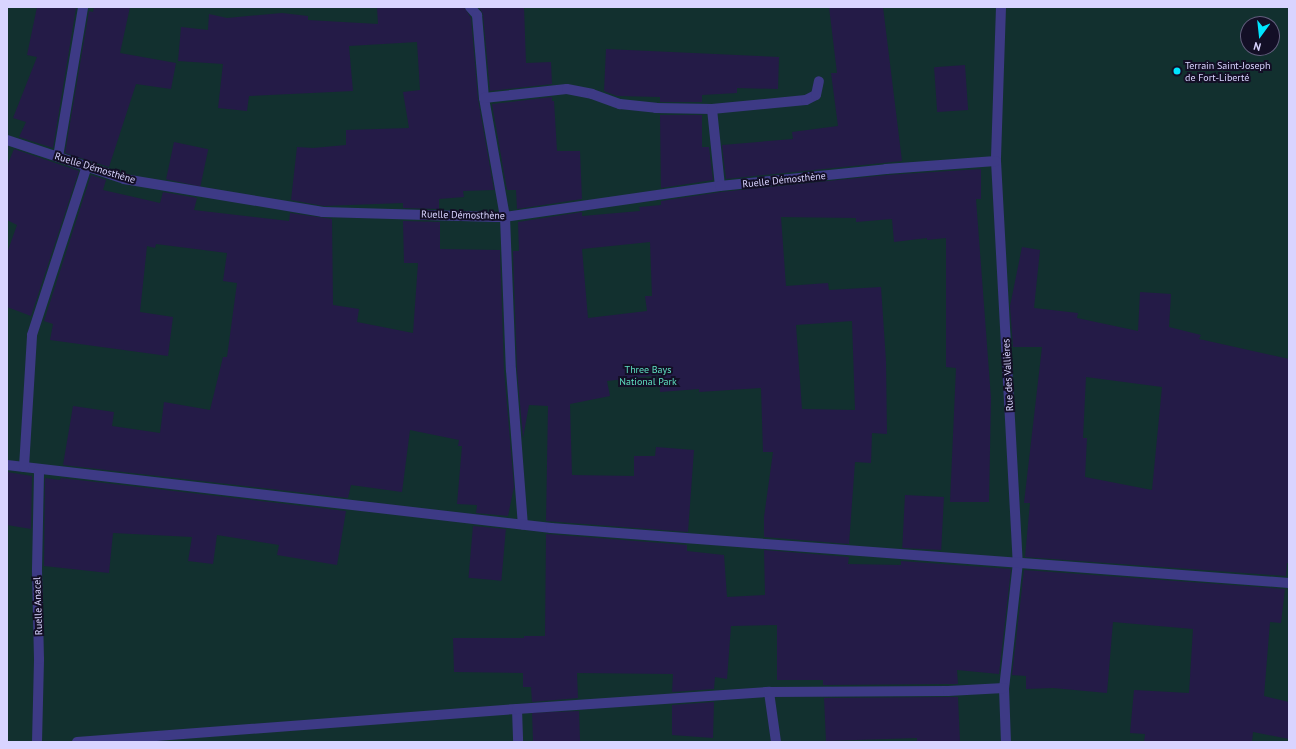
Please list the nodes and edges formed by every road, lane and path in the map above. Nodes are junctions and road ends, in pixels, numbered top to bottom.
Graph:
1 (83, 7) edge
2 (470, 7) edge
3 (1001, 7) edge
4 (819, 81) dead end
5 (484, 98) junction
6 (712, 109) junction
7 (7, 140) edge
8 (58, 157) junction
9 (996, 161) junction
10 (87, 166) junction
11 (720, 186) junction
12 (505, 217) junction
13 (7, 465) edge
14 (24, 467) junction
15 (39, 470) junction
16 (523, 525) junction
17 (1018, 562) junction
18 (1289, 583) edge
19 (1004, 688) junction
20 (769, 692) junction
21 (517, 709) junction
22 (37, 742) edge
23 (78, 742) edge
24 (518, 742) edge
25 (776, 742) edge
26 (1006, 742) edge

1 - 8 street
2 - 5 street
3 - 9 street, Rue des Vallières
4 - 6 street
5 - 6 street
5 - 12 street
6 - 11 street
7 - 8 street, Ruelle Démosthène
8 - 10 street, Ruelle Démosthène
9 - 11 street, Ruelle Démosthène
9 - 17 street, Rue des Vallières
10 - 12 street, Ruelle Démosthène
10 - 14 street
11 - 12 street, Ruelle Démosthène
12 - 16 street
13 - 14 street
14 - 15 street
15 - 16 street
15 - 22 street, Ruelle Anacel
16 - 17 street
17 - 18 street
17 - 19 street, Rue des Vallières
19 - 20 street
19 - 26 street, Rue des Vallières
20 - 21 street
20 - 25 street
21 - 23 street
21 - 24 street

